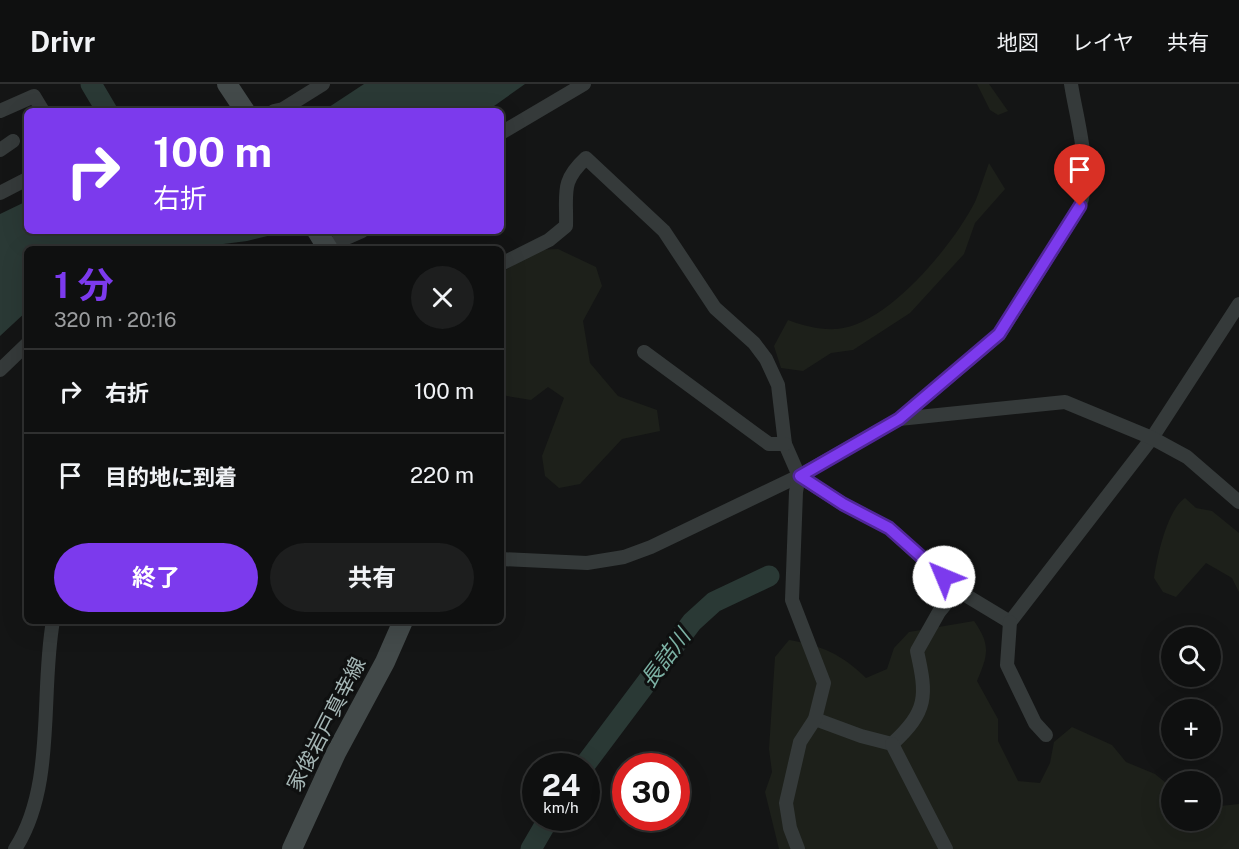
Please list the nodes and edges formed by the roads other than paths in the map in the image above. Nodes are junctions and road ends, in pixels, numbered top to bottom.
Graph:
1 (227, 84) edge
2 (322, 84) edge
3 (584, 84) edge
4 (1071, 84) edge
5 (41, 108) edge
6 (243, 108) edge
7 (283, 108) edge
8 (0, 111) edge
9 (504, 131) edge
10 (13, 141) dead end
11 (0, 150) edge
12 (24, 181) edge
13 (0, 193) edge
14 (352, 234) edge
15 (323, 243) edge
16 (504, 262) edge
17 (1239, 304) edge
18 (24, 347) edge
19 (644, 352) dead end
20 (0, 370) edge
21 (899, 419) junction
22 (1152, 438) junction
23 (785, 444) junction
24 (800, 476) junction
25 (1239, 502) edge
26 (504, 559) edge
27 (957, 590) junction
28 (1010, 622) junction
29 (53, 624) edge
30 (402, 624) edge
31 (815, 719) junction
32 (1046, 735) dead end
33 (892, 744) junction
34 (15, 849) edge
35 (292, 849) edge
36 (798, 849) edge
37 (946, 849) edge

1 - 6 main road
2 - 7 street
3 - 9 street
4 - 21 street
5 - 8 street
10 - 11 street
12 - 13 street
14 - 15 street
16 - 23 street
17 - 22 street
18 - 20 street
19 - 23 street
21 - 22 street
21 - 24 street
22 - 25 street
22 - 28 street
23 - 24 street
24 - 26 street
24 - 27 street
24 - 31 street
27 - 28 street
27 - 33 street
28 - 32 street
29 - 34 street
30 - 35 main road, 家俊岩戸真幸線
31 - 33 street
31 - 36 street
33 - 37 street

